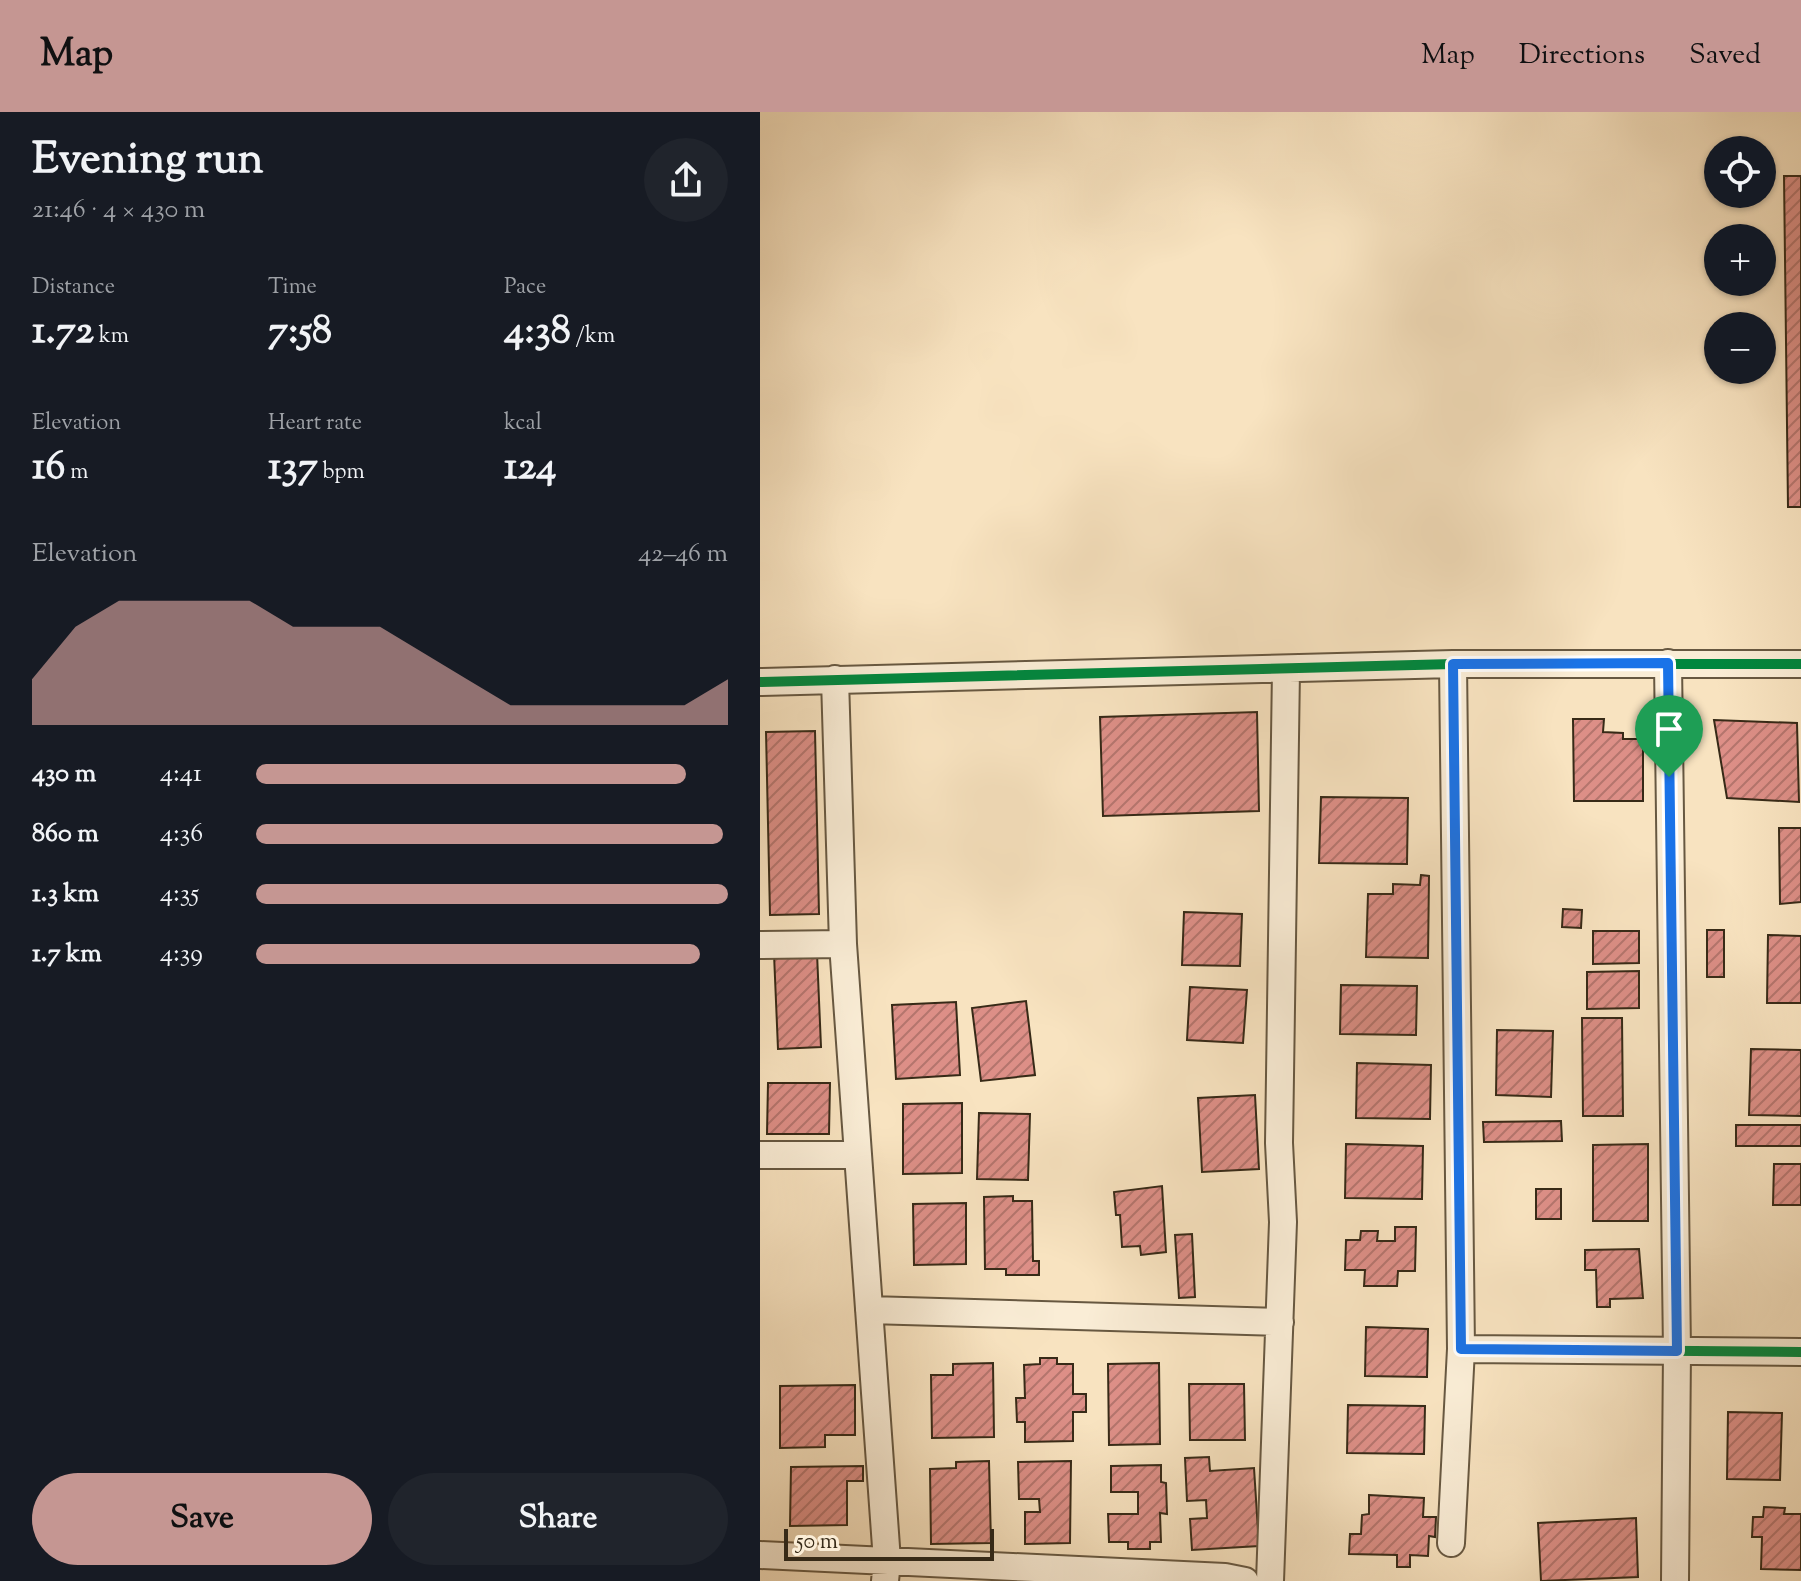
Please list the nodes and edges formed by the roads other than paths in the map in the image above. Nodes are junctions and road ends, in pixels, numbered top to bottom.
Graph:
1 (1668, 663) junction
2 (1453, 664) junction
3 (1801, 664) edge
4 (1286, 670) junction
5 (835, 679) junction
6 (760, 682) edge
7 (843, 944) junction
8 (760, 945) edge
9 (760, 1155) edge
10 (858, 1155) junction
11 (869, 1310) junction
12 (1280, 1322) junction
13 (1461, 1349) junction
14 (1677, 1351) junction
15 (1801, 1352) edge
16 (1451, 1543) dead end
17 (760, 1555) edge
18 (886, 1571) edge
19 (1245, 1581) edge
20 (1270, 1581) edge
21 (1675, 1581) edge

1 - 2 street
1 - 3 street
1 - 14 street
2 - 4 street
2 - 13 street
4 - 5 street
4 - 12 street
5 - 6 street
5 - 7 street
7 - 8 street
7 - 10 street
9 - 10 street
10 - 11 street
11 - 12 street
11 - 18 street
12 - 20 street
13 - 14 street
13 - 16 street
14 - 15 street
14 - 21 street
17 - 18 street
18 - 19 street

